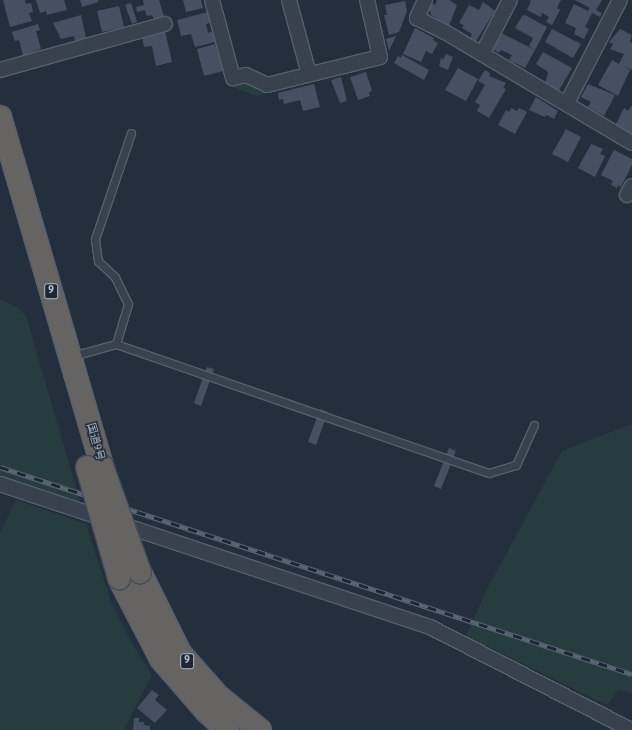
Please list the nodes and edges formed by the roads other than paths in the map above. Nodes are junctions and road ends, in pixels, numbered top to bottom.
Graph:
1 (212, 0) edge
2 (289, 0) edge
3 (367, 0) edge
4 (425, 0) edge
5 (510, 0) edge
6 (620, 0) edge
7 (165, 24) dead end
8 (482, 54) junction
9 (0, 70) edge
10 (309, 74) junction
11 (567, 103) junction
12 (0, 117) edge
13 (131, 132) dead end
14 (632, 143) edge
15 (0, 156) edge
16 (116, 344) junction
17 (70, 357) junction
18 (534, 425) dead end
19 (94, 466) junction
20 (0, 484) edge
21 (227, 730) edge
22 (260, 730) edge
23 (631, 730) edge

1 - 10 street
2 - 10 street
3 - 10 street
4 - 8 street
5 - 8 street
6 - 11 street
7 - 9 street
8 - 11 street
11 - 14 street
12 - 17 highway, 国道9号 / 9
13 - 16 lane
15 - 19 highway, 国道9号 / 9
16 - 17 lane
16 - 18 lane
17 - 19 highway, 国道9号 / 9
19 - 21 highway, 国道9号 / 9, bridge
19 - 22 highway, 国道9号 / 9, bridge
20 - 23 street

